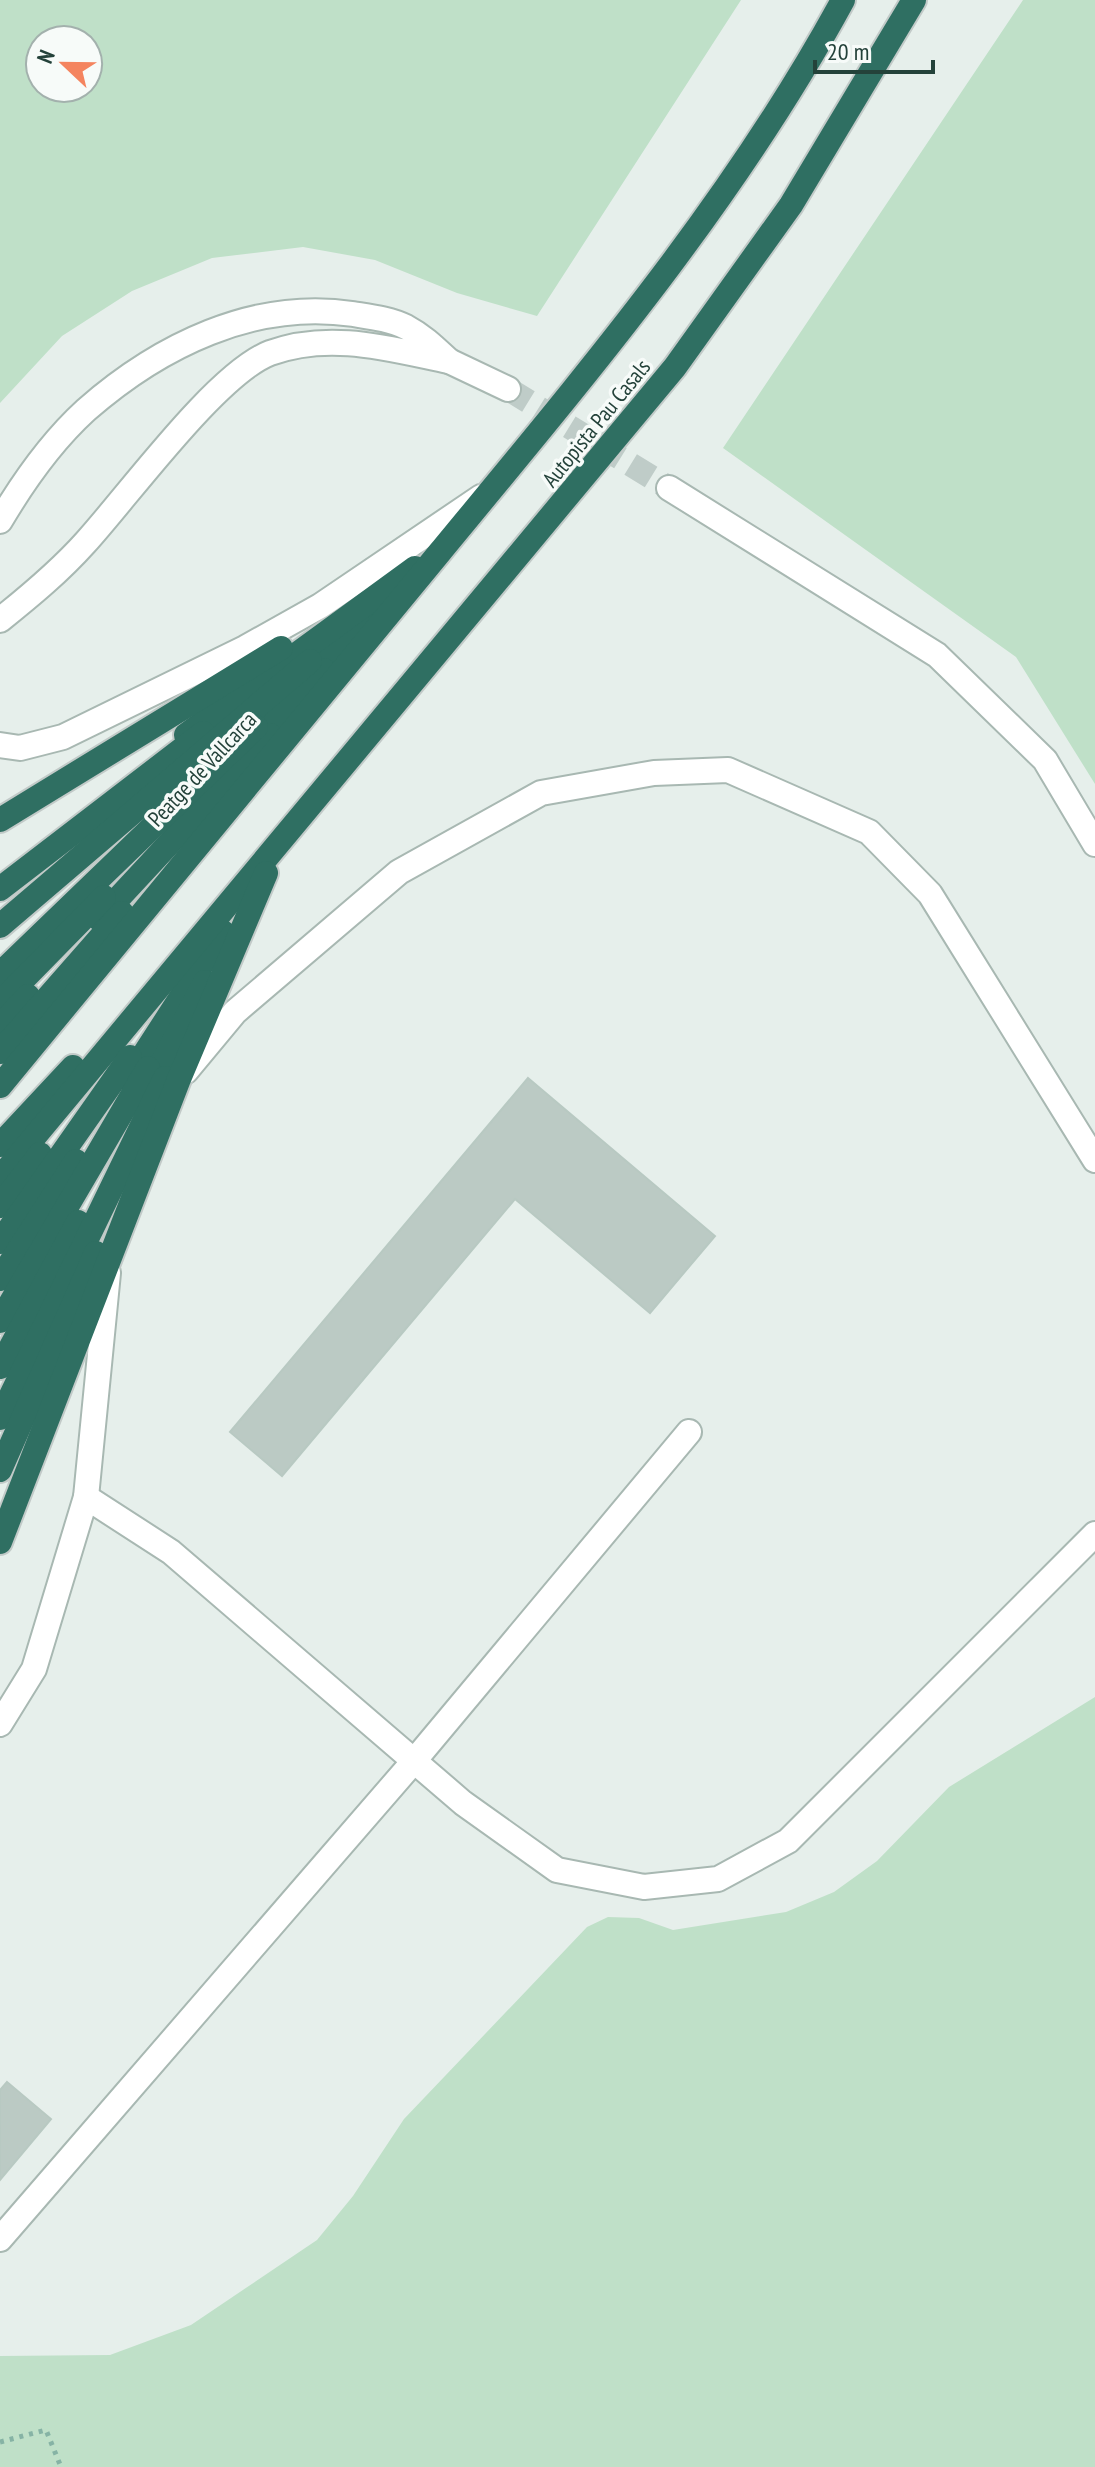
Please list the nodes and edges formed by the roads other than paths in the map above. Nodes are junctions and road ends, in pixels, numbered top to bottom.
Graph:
1 (843, 0) edge
2 (914, 0) edge
3 (449, 361) junction
4 (508, 389) tunnel mouth
5 (669, 488) tunnel mouth
6 (493, 489) junction
7 (0, 521) edge
8 (443, 548) junction
9 (0, 620) edge
10 (0, 745) edge
11 (0, 820) edge
12 (1095, 844) edge
13 (276, 849) junction
14 (0, 870) edge
15 (0, 889) edge
16 (0, 907) edge
17 (0, 926) edge
18 (0, 950) edge
19 (0, 974) edge
20 (0, 1003) edge
21 (0, 1026) edge
22 (0, 1052) edge
23 (179, 1079) junction
24 (0, 1086) edge
25 (0, 1145) edge
26 (1095, 1160) edge
27 (0, 1178) edge
28 (0, 1206) edge
29 (0, 1242) edge
30 (108, 1264) junction
31 (0, 1279) edge
32 (0, 1321) edge
33 (0, 1367) edge
34 (0, 1418) edge
35 (689, 1432) dead end
36 (0, 1470) edge
37 (86, 1497) junction
38 (1095, 1534) edge
39 (1, 1538) edge
40 (0, 1724) edge
41 (414, 1761) junction
42 (0, 2239) edge

1 - 6 highway, Autopista Pau Casals
2 - 13 highway, Autopista Pau Casals
3 - 4 lane
3 - 7 lane
3 - 9 lane
5 - 12 lane
6 - 8 highway, Autopista Pau Casals
6 - 10 lane
8 - 11 highway
8 - 14 highway
8 - 15 highway
8 - 16 highway
8 - 17 highway
8 - 18 highway
8 - 19 highway
8 - 20 highway
8 - 21 highway, Peatge de Vallcarca
8 - 22 highway
8 - 24 highway
13 - 23 highway
13 - 25 highway
13 - 27 highway
13 - 28 highway
13 - 29 highway
13 - 31 highway
13 - 32 highway
13 - 33 highway
13 - 34 highway
13 - 36 highway
23 - 26 lane
23 - 30 highway
30 - 37 lane
30 - 39 highway
35 - 41 lane
37 - 40 lane
37 - 41 lane
38 - 41 lane
41 - 42 lane

